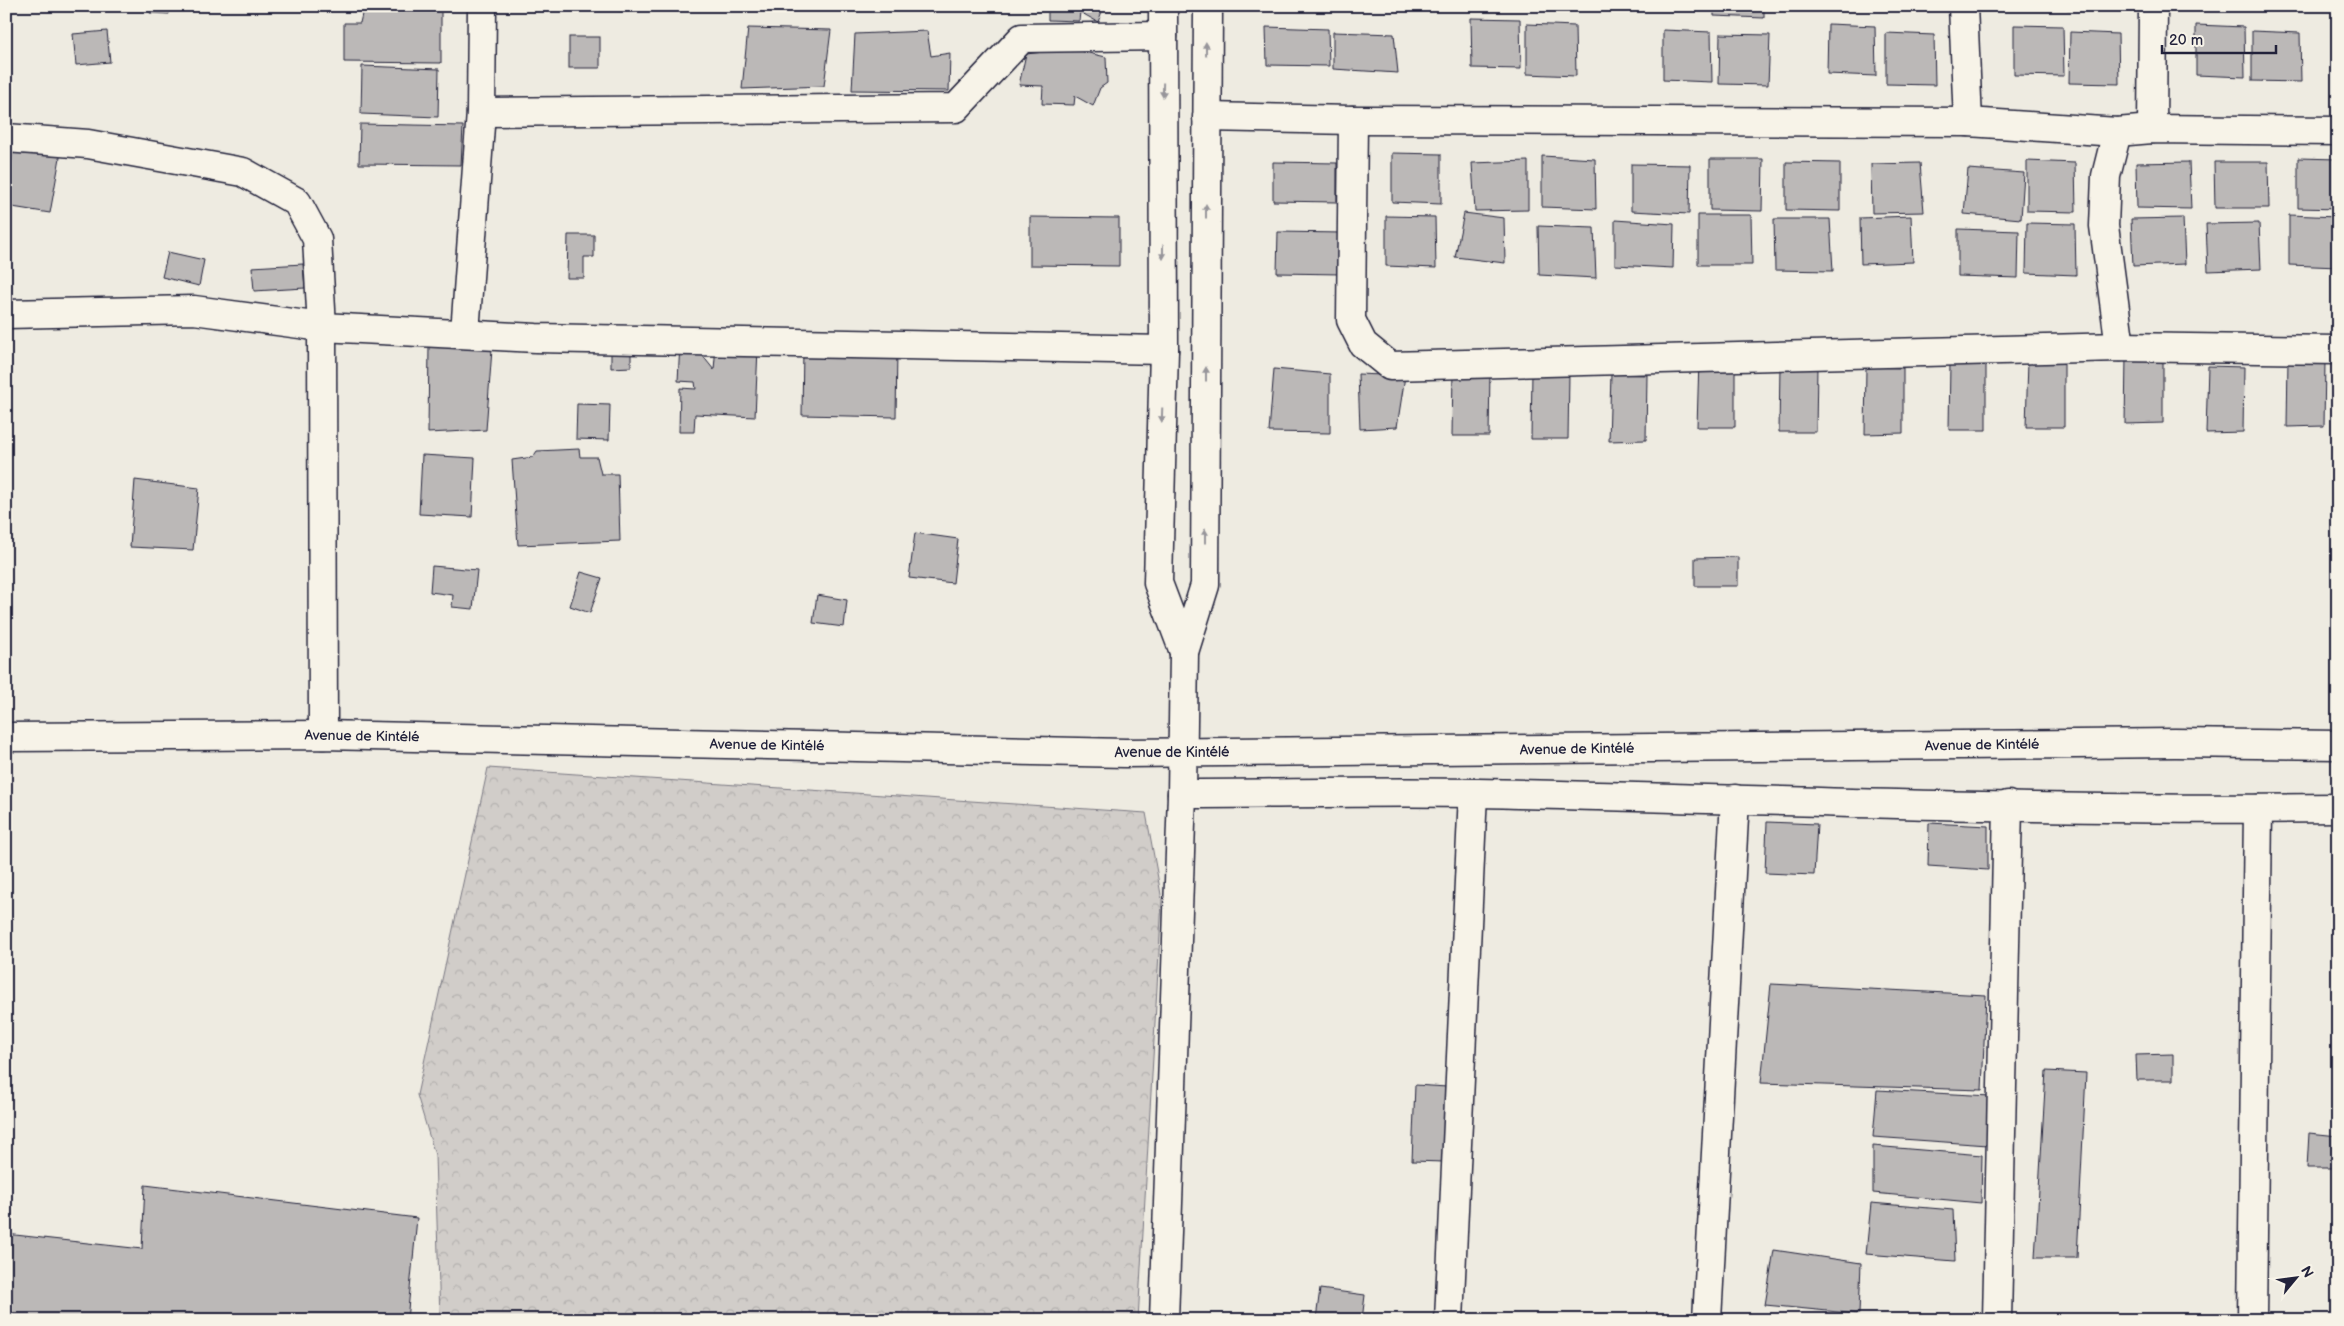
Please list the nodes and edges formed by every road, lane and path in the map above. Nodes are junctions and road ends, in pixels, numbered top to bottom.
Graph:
1 (482, 6) edge
2 (1163, 6) edge
3 (1208, 6) edge
4 (1963, 6) edge
5 (2154, 6) edge
6 (1163, 36) junction
7 (481, 112) junction
8 (1207, 117) junction
9 (1353, 120) junction
10 (1968, 122) junction
11 (2152, 129) junction
12 (2338, 131) edge
13 (2117, 132) junction
14 (6, 138) edge
15 (6, 314) edge
16 (322, 327) junction
17 (465, 333) junction
18 (2120, 347) junction
19 (1164, 350) junction
20 (2338, 350) edge
21 (1184, 652) junction
22 (323, 735) junction
23 (6, 737) edge
24 (2338, 745) edge
25 (1181, 752) junction
26 (1473, 793) junction
27 (1182, 794) junction
28 (1735, 799) junction
29 (2008, 805) junction
30 (2338, 808) edge
31 (2258, 809) junction
32 (1164, 1320) edge
33 (1449, 1320) edge
34 (1707, 1320) edge
35 (1997, 1320) edge
36 (2252, 1320) edge

1 - 7 street
2 - 6 street
8 -> 3 street
4 - 10 street
5 - 11 street
6 - 7 street
6 -> 19 street
7 - 17 street
8 - 9 street
21 -> 8 street
9 - 10 street
9 - 18 street
10 - 13 street
11 - 12 street
11 - 13 street
13 - 18 street
14 - 16 street
15 - 16 street
16 - 17 street
16 - 22 street
17 - 19 street
18 - 20 street
19 -> 21 street
21 - 25 street
22 - 23 street, Avenue de Kintélé
22 - 25 street, Avenue de Kintélé
24 - 25 street, Avenue de Kintélé
25 - 27 street
26 - 27 street
26 - 28 street
26 - 33 street
27 - 32 street
28 - 29 street
28 - 34 street
29 - 31 street
29 - 35 street
30 - 31 street
31 - 36 street

